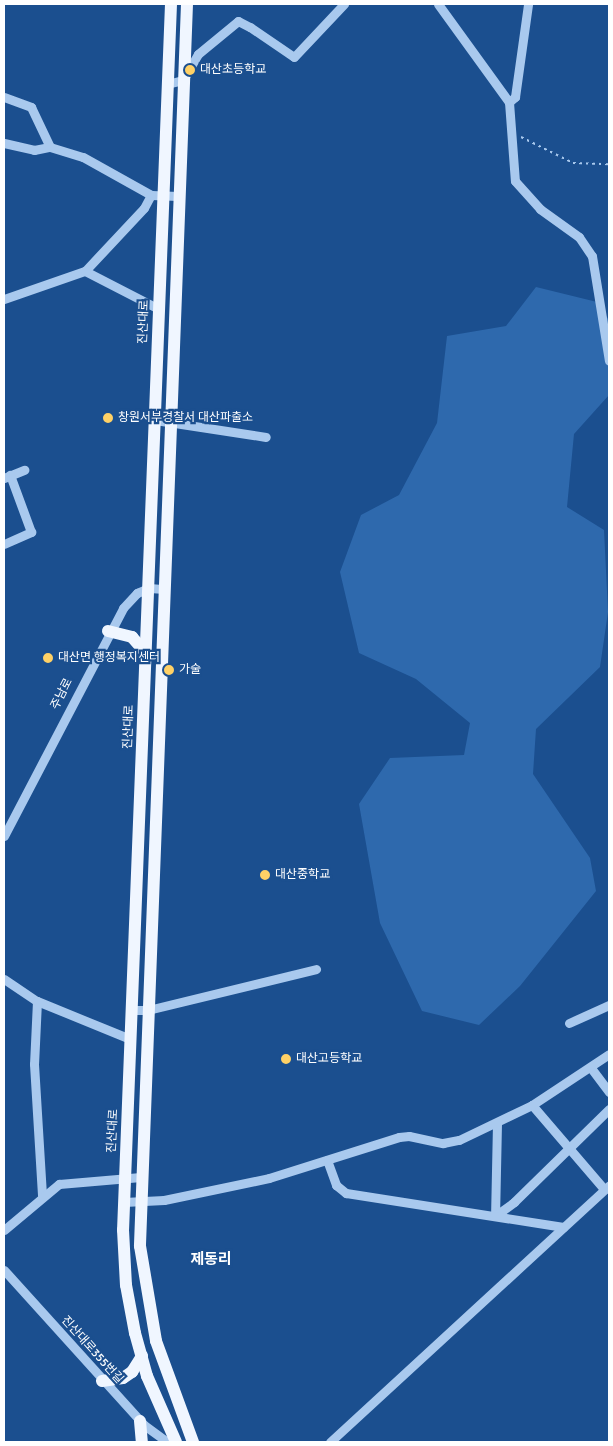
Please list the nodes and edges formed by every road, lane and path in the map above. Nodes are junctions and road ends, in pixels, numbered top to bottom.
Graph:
1 (171, 4) edge
2 (187, 4) edge
3 (344, 4) edge
4 (438, 4) edge
5 (528, 4) edge
6 (183, 80) junction
7 (167, 84) junction
8 (4, 97) edge
9 (509, 102) junction
10 (512, 133) junction
11 (4, 143) edge
12 (50, 147) junction
13 (609, 164) edge
14 (157, 195) junction
15 (178, 196) junction
16 (85, 271) junction
17 (4, 299) edge
18 (159, 310) junction
19 (609, 361) edge
20 (155, 420) junction
21 (171, 420) junction
22 (266, 437) dead end
23 (24, 470) dead end
24 (7, 477) edge
25 (4, 544) edge
26 (149, 588) junction
27 (164, 589) junction
28 (108, 631) junction
29 (145, 652) junction
30 (4, 836) edge
31 (316, 969) dead end
32 (4, 979) edge
33 (37, 1001) junction
34 (609, 1005) edge
35 (132, 1010) junction
36 (148, 1010) junction
37 (569, 1023) dead end
38 (130, 1039) junction
39 (609, 1054) edge
40 (591, 1068) junction
41 (609, 1092) edge
42 (532, 1105) junction
43 (609, 1109) edge
44 (497, 1123) junction
45 (567, 1149) junction
46 (327, 1160) junction
47 (124, 1176) junction
48 (141, 1177) junction
49 (607, 1187) edge
50 (42, 1196) junction
51 (124, 1202) junction
52 (140, 1203) junction
53 (494, 1216) junction
54 (563, 1227) junction
55 (4, 1230) edge
56 (4, 1270) edge
57 (142, 1356) junction
58 (102, 1381) junction
59 (140, 1421) junction
60 (142, 1442) edge
61 (167, 1442) edge
62 (176, 1442) edge
63 (193, 1442) edge
64 (330, 1442) edge

1 - 7 main road, 진산대로
2 - 6 main road
3 - 6 street
4 - 9 street
5 - 9 street
6 - 7 street
6 - 15 main road
7 - 14 main road, 진산대로
8 - 12 street
9 - 10 street
10 - 13 path
10 - 19 street
11 - 12 street
12 - 14 street
14 - 15 street
14 - 16 street
14 - 18 main road, 진산대로
15 - 21 main road
16 - 17 street
16 - 18 street
18 - 20 main road, 진산대로
20 - 21 street
20 - 26 main road, 진산대로
21 - 22 street
21 - 27 main road
23 - 24 street
24 - 25 street
26 - 27 street
26 - 28 street, 주남로
26 - 29 main road, 진산대로
27 - 36 main road
28 - 29 main road
28 - 30 street, 주남로
29 - 35 main road, 진산대로
31 - 36 street
32 - 33 street
33 - 38 street
33 - 50 street
34 - 37 street
35 - 36 street
35 - 38 main road, 진산대로
36 - 48 main road
38 - 47 main road, 진산대로
39 - 40 street
40 - 41 street
40 - 42 street
42 - 44 street
42 - 45 street
43 - 45 street
44 - 46 street
44 - 53 street
45 - 49 street
45 - 53 street
46 - 52 street
46 - 53 street
47 - 48 street
47 - 50 street
47 - 51 main road, 진산대로
48 - 52 main road
49 - 54 street
50 - 55 street
51 - 52 street
51 - 57 main road, 진산대로
52 - 63 main road
53 - 54 street
54 - 64 street
56 - 58 street, 진산대로355번길
57 - 58 main road
57 - 62 main road, 진산대로
58 - 59 street, 진산대로355번길
59 - 60 main road
59 - 61 street, 진산대로355번길

